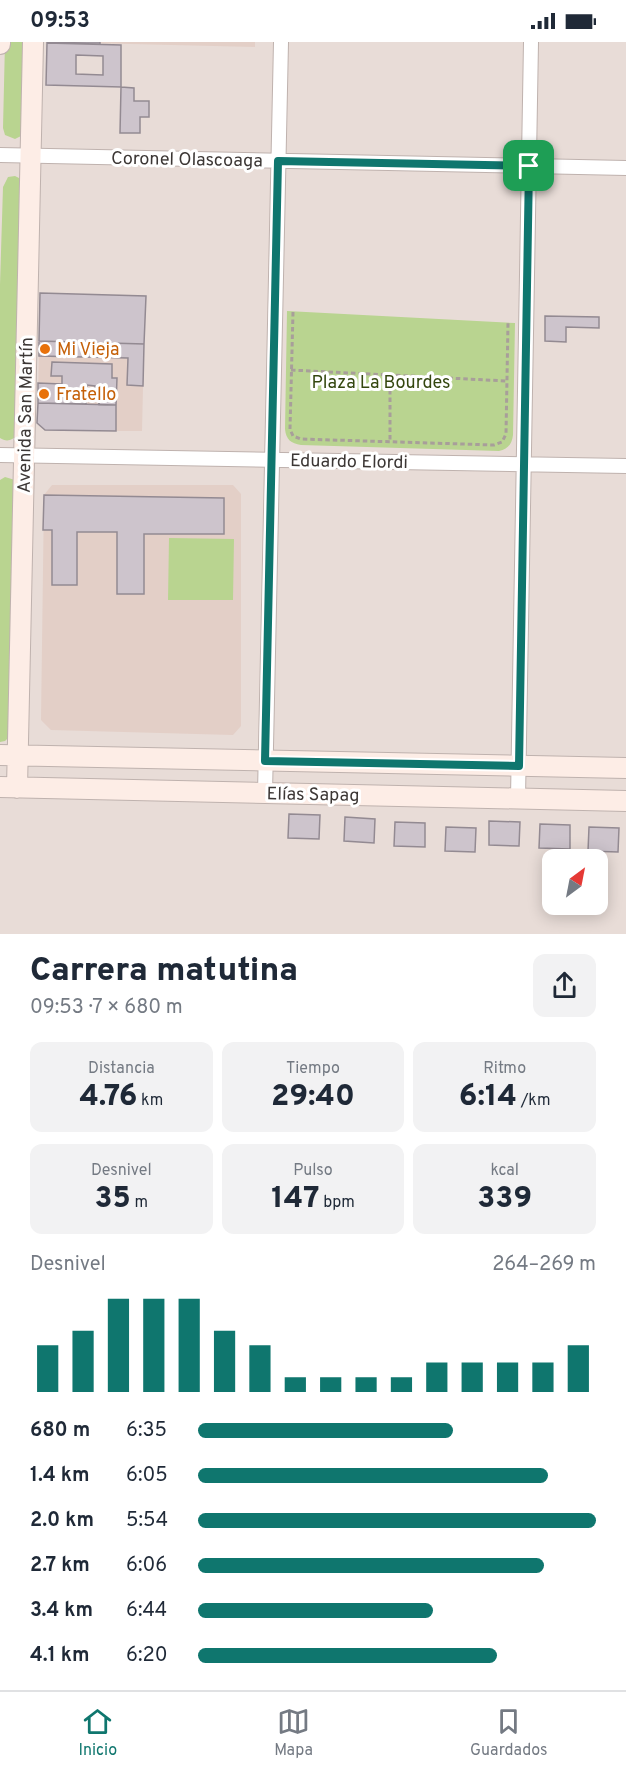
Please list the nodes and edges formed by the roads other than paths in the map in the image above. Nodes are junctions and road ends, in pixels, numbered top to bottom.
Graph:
1 (33, 42) edge
2 (281, 42) edge
3 (531, 42) edge
4 (0, 155) edge
5 (30, 155) junction
6 (278, 161) junction
7 (529, 166) junction
8 (626, 168) edge
9 (0, 455) edge
10 (24, 455) junction
11 (272, 460) junction
12 (524, 464) junction
13 (626, 466) edge
14 (9, 755) edge
15 (265, 761) junction
16 (519, 766) junction
17 (626, 768) edge
18 (8, 787) edge
19 (264, 793) junction
20 (518, 798) junction
21 (626, 801) edge

1 - 5 street, Avenida San Martín
2 - 6 street
3 - 7 street
4 - 5 street, Coronel Olascoaga
5 - 6 street, Coronel Olascoaga
5 - 10 street, Avenida San Martín
6 - 7 street, Coronel Olascoaga
6 - 11 street
7 - 8 street, Coronel Olascoaga
7 - 12 street
9 - 10 street, Eduardo Elordi
10 - 11 street, Eduardo Elordi
10 - 14 street, Avenida San Martín
11 - 12 street, Eduardo Elordi
11 - 15 street
12 - 13 street, Eduardo Elordi
12 - 16 street
14 - 15 street, Elías Sapag
14 - 18 street, Avenida San Martín
15 - 16 street, Elías Sapag
15 - 19 street
16 - 17 street, Elías Sapag
16 - 20 street
18 - 19 street, Elías Sapag
19 - 20 street, Elías Sapag
20 - 21 street, Elías Sapag

